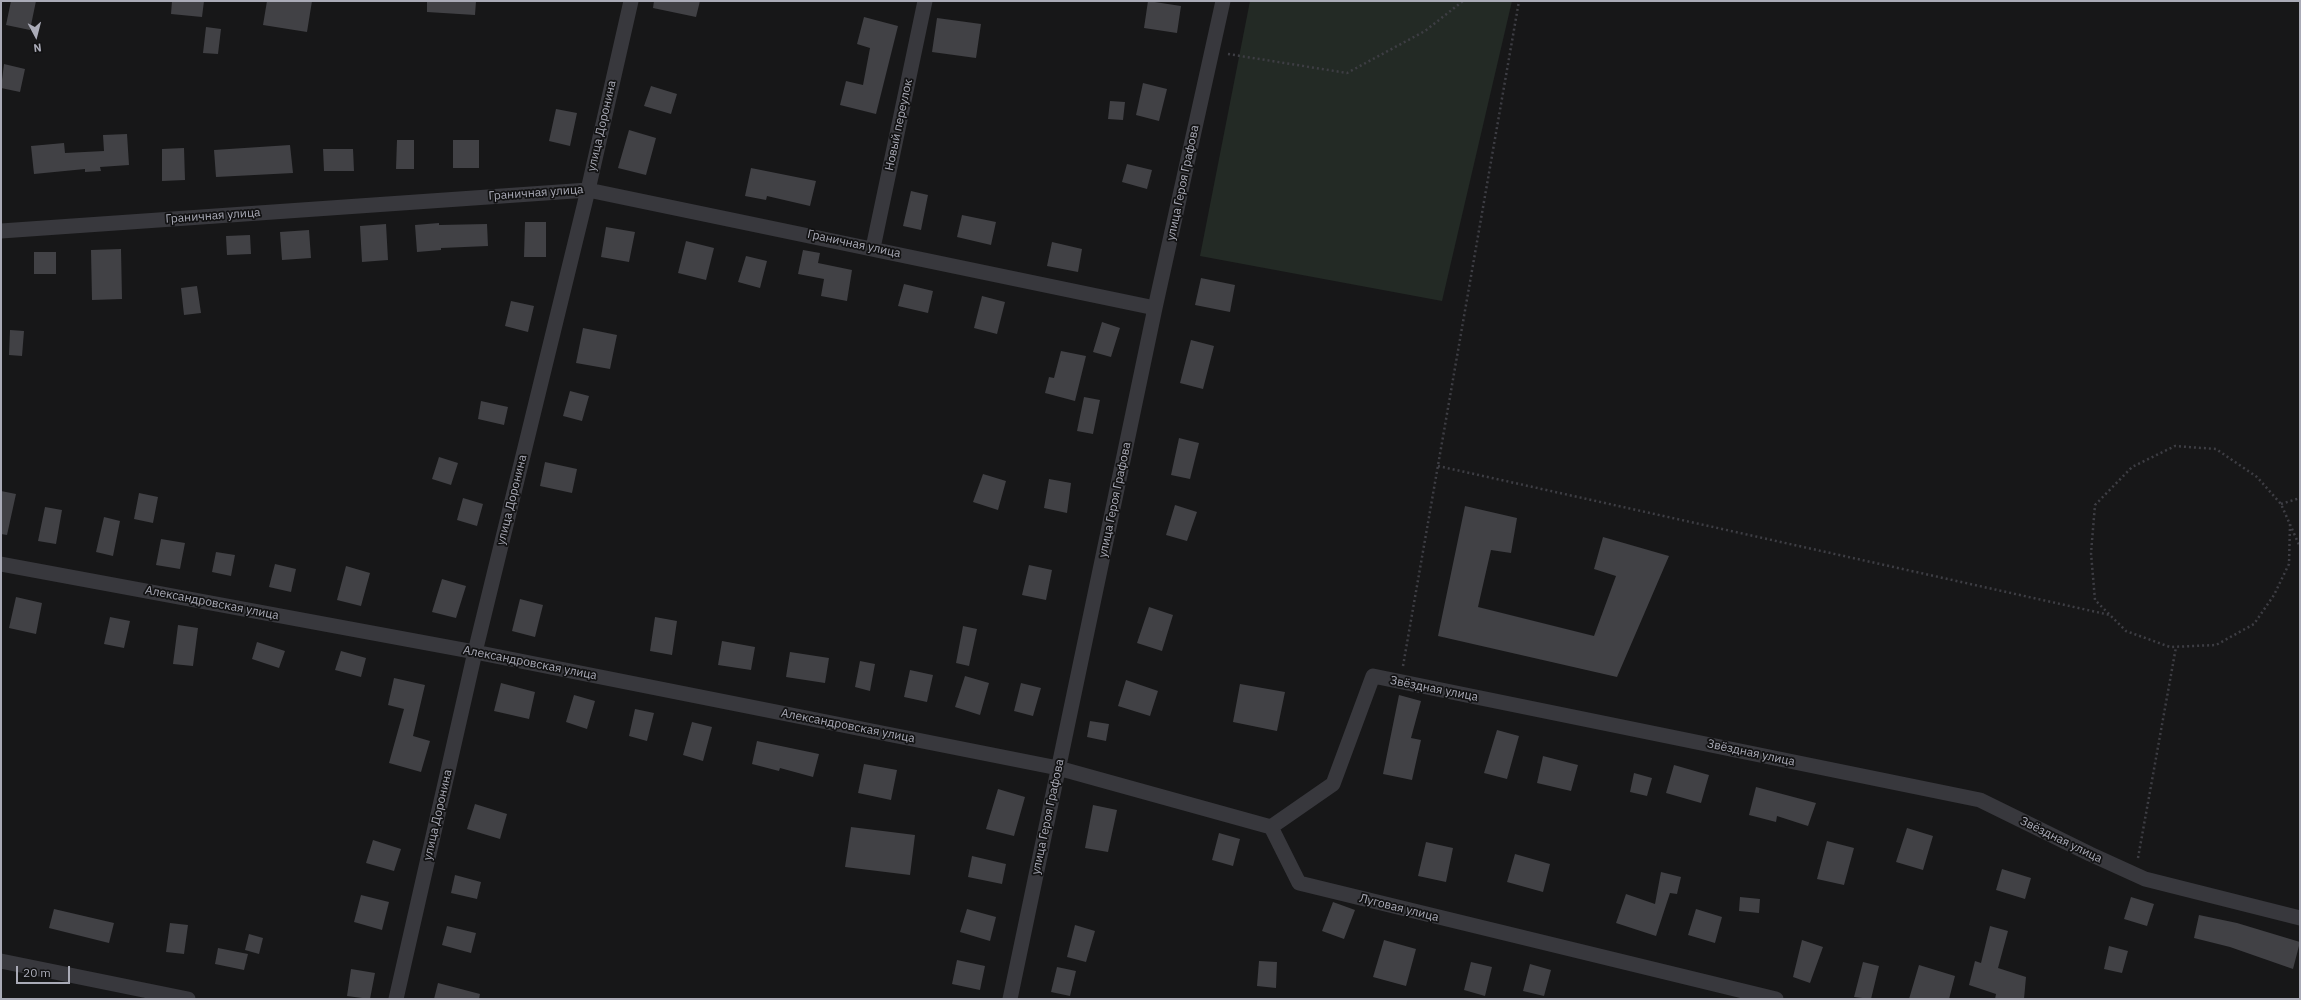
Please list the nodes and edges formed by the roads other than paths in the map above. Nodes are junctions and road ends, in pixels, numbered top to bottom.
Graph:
1 (631, 1) edge
2 (925, 1) edge
3 (1223, 1) edge
4 (588, 190) junction
5 (1, 231) edge
6 (873, 248) junction
7 (1155, 308) junction
8 (1, 564) edge
9 (475, 652) junction
10 (1058, 768) junction
11 (1271, 827) junction
12 (2300, 918) edge
13 (1, 961) edge
14 (188, 999) edge
15 (396, 999) edge
16 (1010, 999) edge
17 (1776, 999) edge

1 - 4 street, улица Доронина
2 - 6 street, Новый переулок
3 - 7 street, улица Героя Графова
4 - 5 street, Граничная улица
4 - 6 street, Граничная улица
4 - 9 street, улица Доронина
6 - 7 street, Граничная улица
7 - 10 street, улица Героя Графова
8 - 9 street, Александровская улица
9 - 10 street, Александровская улица
9 - 15 street, улица Доронина
10 - 11 street
10 - 16 street, улица Героя Графова
11 - 12 street, Звёздная улица
11 - 17 street, Луговая улица
13 - 14 street

